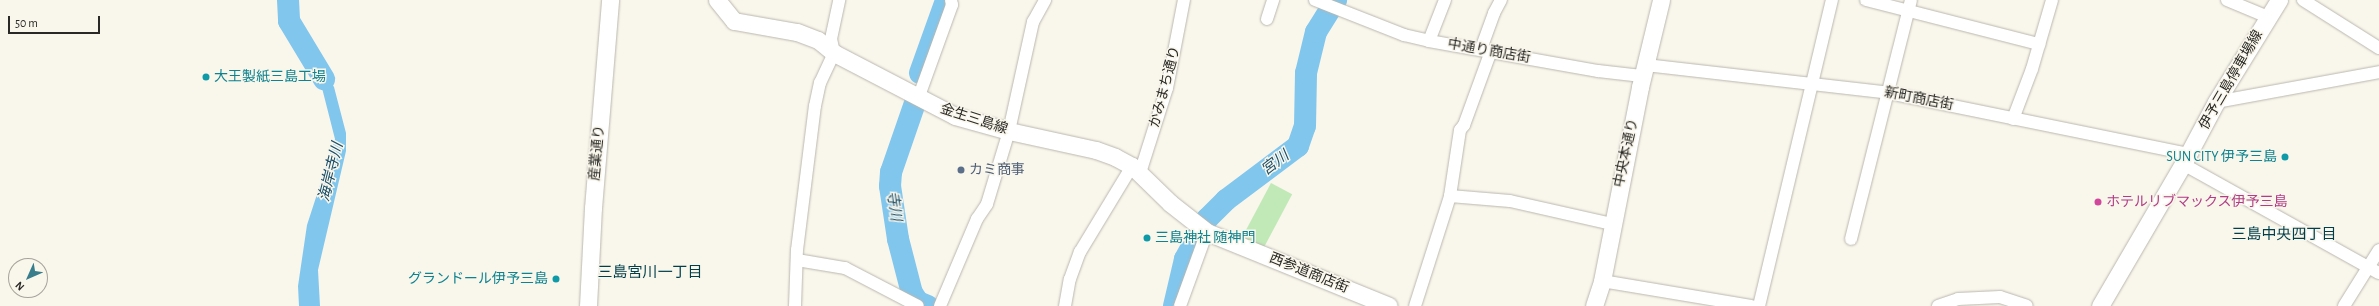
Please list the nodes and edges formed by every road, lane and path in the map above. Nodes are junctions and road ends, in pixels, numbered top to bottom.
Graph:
1 (610, 0) edge
2 (717, 0) edge
3 (839, 0) edge
4 (951, 0) edge
5 (1045, 0) edge
6 (1184, 0) edge
7 (1273, 0) edge
8 (1445, 0) edge
9 (1501, 0) edge
10 (1661, 0) edge
11 (1832, 0) edge
12 (1866, 0) edge
13 (2052, 0) edge
14 (2227, 0) edge
15 (2278, 0) edge
16 (2303, 0) edge
17 (1320, 2) edge
18 (1910, 6) edge
19 (2268, 18) junction
20 (1267, 20) dead end
21 (1429, 41) junction
22 (2038, 44) junction
23 (2379, 48) edge
24 (1486, 50) junction
25 (834, 53) junction
26 (1644, 70) junction
27 (2379, 72) edge
28 (1811, 84) junction
29 (1889, 93) junction
30 (919, 96) junction
31 (2216, 102) junction
32 (2013, 119) junction
33 (1009, 131) junction
34 (2186, 159) junction
35 (1136, 169) junction
36 (1450, 196) junction
37 (1612, 224) junction
38 (1201, 229) junction
39 (1851, 239) dead end
40 (2379, 250) edge
41 (797, 260) junction
42 (2374, 271) edge
43 (1602, 281) junction
44 (940, 305) edge
45 (588, 306) edge
46 (795, 306) edge
47 (918, 306) edge
48 (1065, 306) edge
49 (1180, 306) edge
50 (1389, 306) edge
51 (1415, 306) edge
52 (1594, 306) edge
53 (1751, 306) edge
54 (1759, 306) edge
55 (1938, 306) edge
56 (2027, 306) edge
57 (2100, 306) edge
58 (2344, 306) edge

1 - 45 main road, 産業通り
2 - 25 main road, 金生三島線
3 - 25 street
4 - 30 street
5 - 33 street
6 - 35 street, かみまち通り
7 - 20 street
8 - 21 street
9 - 24 street
10 - 26 main road, 中央本通り
11 - 28 street
12 - 18 street
13 - 22 street
14 - 19 street
15 - 19 main road, 伊予三島停車場線
16 - 23 street
17 - 21 street, 中通り商店街
18 - 22 street
18 - 29 street
19 - 31 main road, 伊予三島停車場線
21 - 24 street, 中通り商店街
22 - 32 street
24 - 26 street, 中通り商店街
24 - 36 street
25 - 30 main road, 金生三島線
25 - 41 street
26 - 28 street, 新町商店街
26 - 37 main road, 中央本通り
27 - 31 street
28 - 29 street, 新町商店街
28 - 54 street
29 - 32 street, 新町商店街
29 - 39 street
30 - 33 main road, 金生三島線
31 - 34 main road, 伊予三島停車場線
32 - 34 street, 新町商店街
33 - 35 main road, 金生三島線
33 - 44 street
34 - 42 street, 新町商店街
34 - 57 main road, 伊予三島停車場線
35 - 38 main road, 金生三島線
35 - 48 street, かみまち通り
36 - 37 street
36 - 51 street
37 - 43 main road, 中央本通り
38 - 49 street
38 - 50 main road, 西参道商店街
40 - 42 street
41 - 46 street
41 - 47 street
42 - 58 street
43 - 52 main road, 中央本通り
43 - 53 street
55 - 56 street

